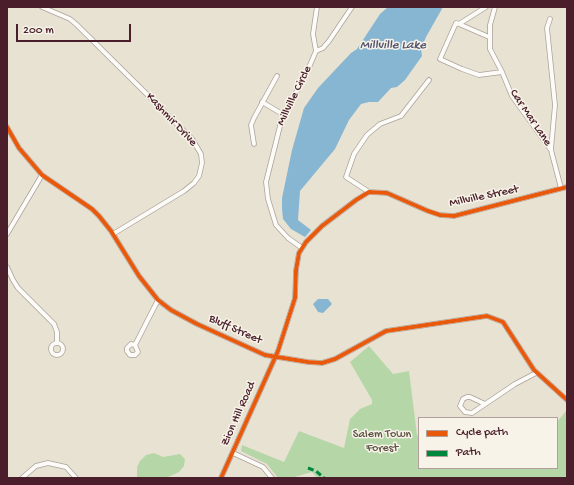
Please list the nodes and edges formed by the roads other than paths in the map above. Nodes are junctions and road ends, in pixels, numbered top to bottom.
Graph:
1 (42, 7) edge
2 (317, 7) edge
3 (352, 7) edge
4 (486, 7) edge
5 (495, 7) edge
6 (550, 19) dead end
7 (459, 24) junction
8 (489, 37) junction
9 (316, 51) junction
10 (502, 72) junction
11 (277, 76) dead end
12 (429, 80) dead end
13 (262, 102) junction
14 (284, 115) junction
15 (7, 127) edge
16 (254, 144) dead end
17 (551, 150) junction
18 (42, 175) junction
19 (567, 186) edge
20 (561, 188) junction
21 (369, 192) junction
22 (7, 234) edge
23 (113, 234) junction
24 (302, 248) junction
25 (7, 267) edge
26 (158, 300) junction
27 (57, 342) dead end
28 (135, 345) dead end
29 (275, 357) junction
30 (536, 373) junction
31 (567, 400) edge
32 (485, 404) junction
33 (233, 453) junction
34 (22, 478) edge
35 (76, 478) edge
36 (221, 478) edge
37 (272, 478) edge

1 - 23 street, Kashmir Drive
2 - 9 street, Millville Circle
3 - 9 street, Millville Circle
4 - 7 street
5 - 8 street, Car Mar Lane
6 - 17 street
7 - 8 street
7 - 10 street
8 - 10 street, Car Mar Lane
9 - 14 street, Millville Circle
10 - 17 street, Car Mar Lane
11 - 13 street
12 - 21 street
13 - 14 street
13 - 16 street
14 - 24 street, Millville Circle
15 - 18 street, Bluff Street
17 - 20 street, Car Mar Lane
18 - 22 street
18 - 23 street, Bluff Street
19 - 20 street, Millville Street
20 - 21 street, Millville Street
21 - 24 street
23 - 26 street, Bluff Street
24 - 29 street
25 - 27 street
26 - 28 street
26 - 29 street, Bluff Street
29 - 30 street, Bluff Street
29 - 33 street, Zion Hill Road
30 - 31 street, Bluff Street
30 - 32 street
32 - 32 street
33 - 36 street, Zion Hill Road
33 - 37 street
34 - 35 street

